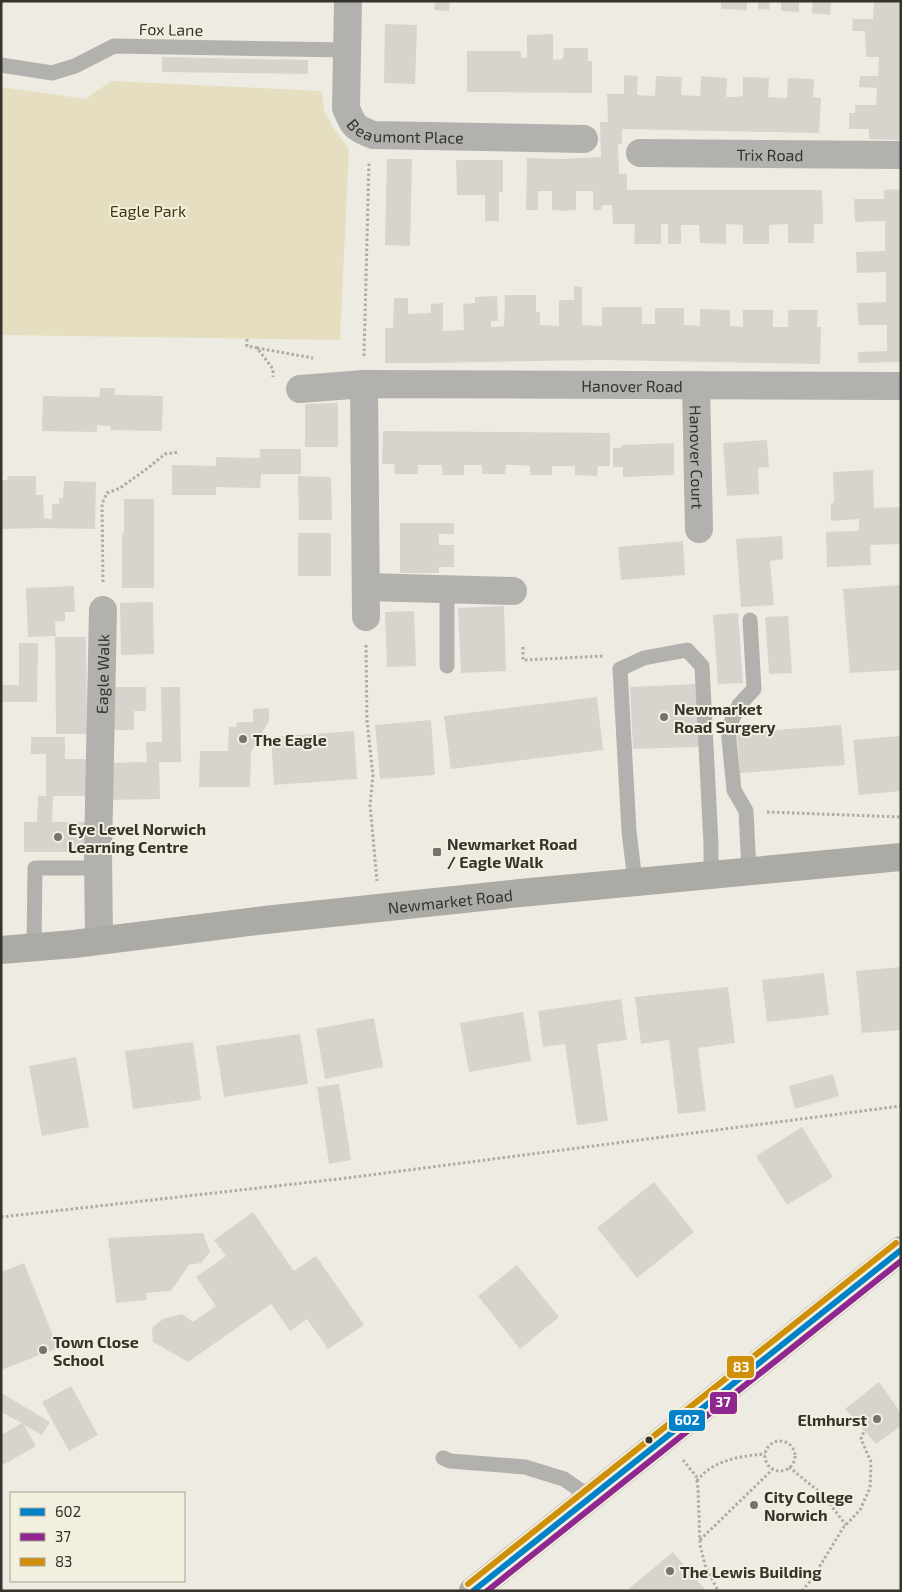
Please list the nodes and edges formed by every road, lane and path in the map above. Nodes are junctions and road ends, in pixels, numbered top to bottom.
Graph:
1 (348, 1) edge
2 (347, 50) junction
3 (1, 66) edge
4 (374, 135) junction
5 (584, 139) dead end
6 (640, 153) dead end
7 (901, 156) edge
8 (247, 339) dead end
9 (274, 379) dead end
10 (364, 384) junction
11 (696, 386) junction
12 (901, 386) edge
13 (300, 389) dead end
14 (179, 452) dead end
15 (699, 529) dead end
16 (366, 588) junction
17 (447, 590) junction
18 (513, 591) dead end
19 (103, 610) joint
20 (366, 617) joint
21 (750, 620) dead end
22 (523, 647) dead end
23 (604, 664) dead end
24 (447, 666) dead end
25 (746, 811) junction
26 (901, 817) edge
27 (901, 856) edge
28 (98, 868) junction
29 (749, 871) junction
30 (711, 875) junction
31 (635, 882) junction
32 (380, 907) junction
33 (99, 940) junction
34 (34, 947) junction
35 (1, 950) edge
36 (901, 1106) edge
37 (1, 1217) edge
38 (901, 1250) edge
39 (864, 1431) dead end
40 (665, 1438) junction
41 (765, 1454) junction
42 (443, 1458) dead end
43 (789, 1468) junction
44 (773, 1469) junction
45 (697, 1482) junction
46 (590, 1497) junction
47 (846, 1525) junction
48 (700, 1540) junction
49 (473, 1591) edge
50 (718, 1591) edge
51 (802, 1591) edge

1 - 2 street, Beaumont Place
2 - 3 lane, Fox Lane
2 - 4 street, Beaumont Place
4 - 5 street, Beaumont Place
4 - 10 path
6 - 7 street, Trix Road
8 - 9 path
10 - 11 street, Hanover Road
10 - 13 street, Hanover Road
10 - 16 street
11 - 12 street, Hanover Road
11 - 15 street, Hanover Court
14 - 19 path, Eagle Walk
16 - 17 street
16 - 20 street
17 - 18 street
17 - 24 lane
19 - 28 street, Eagle Walk
20 - 32 path
21 - 25 lane
22 - 23 path
25 - 26 path
25 - 29 lane
27 - 29 main road, Newmarket Road
28 - 33 street, Eagle Walk
28 - 34 lane
29 - 30 main road, Newmarket Road
30 - 31 main road, Newmarket Road
30 - 31 lane
31 - 32 main road, Newmarket Road
32 - 33 main road, Newmarket Road
33 - 34 main road, Newmarket Road
34 - 35 main road, Newmarket Road
36 - 37 path
38 - 40 main road
39 - 47 path
40 - 45 path
40 - 46 main road
41 - 43 path
41 - 44 path
41 - 45 path
42 - 46 lane
43 - 44 path
43 - 47 path
44 - 48 path
45 - 48 path
46 - 49 main road
47 - 51 path
48 - 50 path

